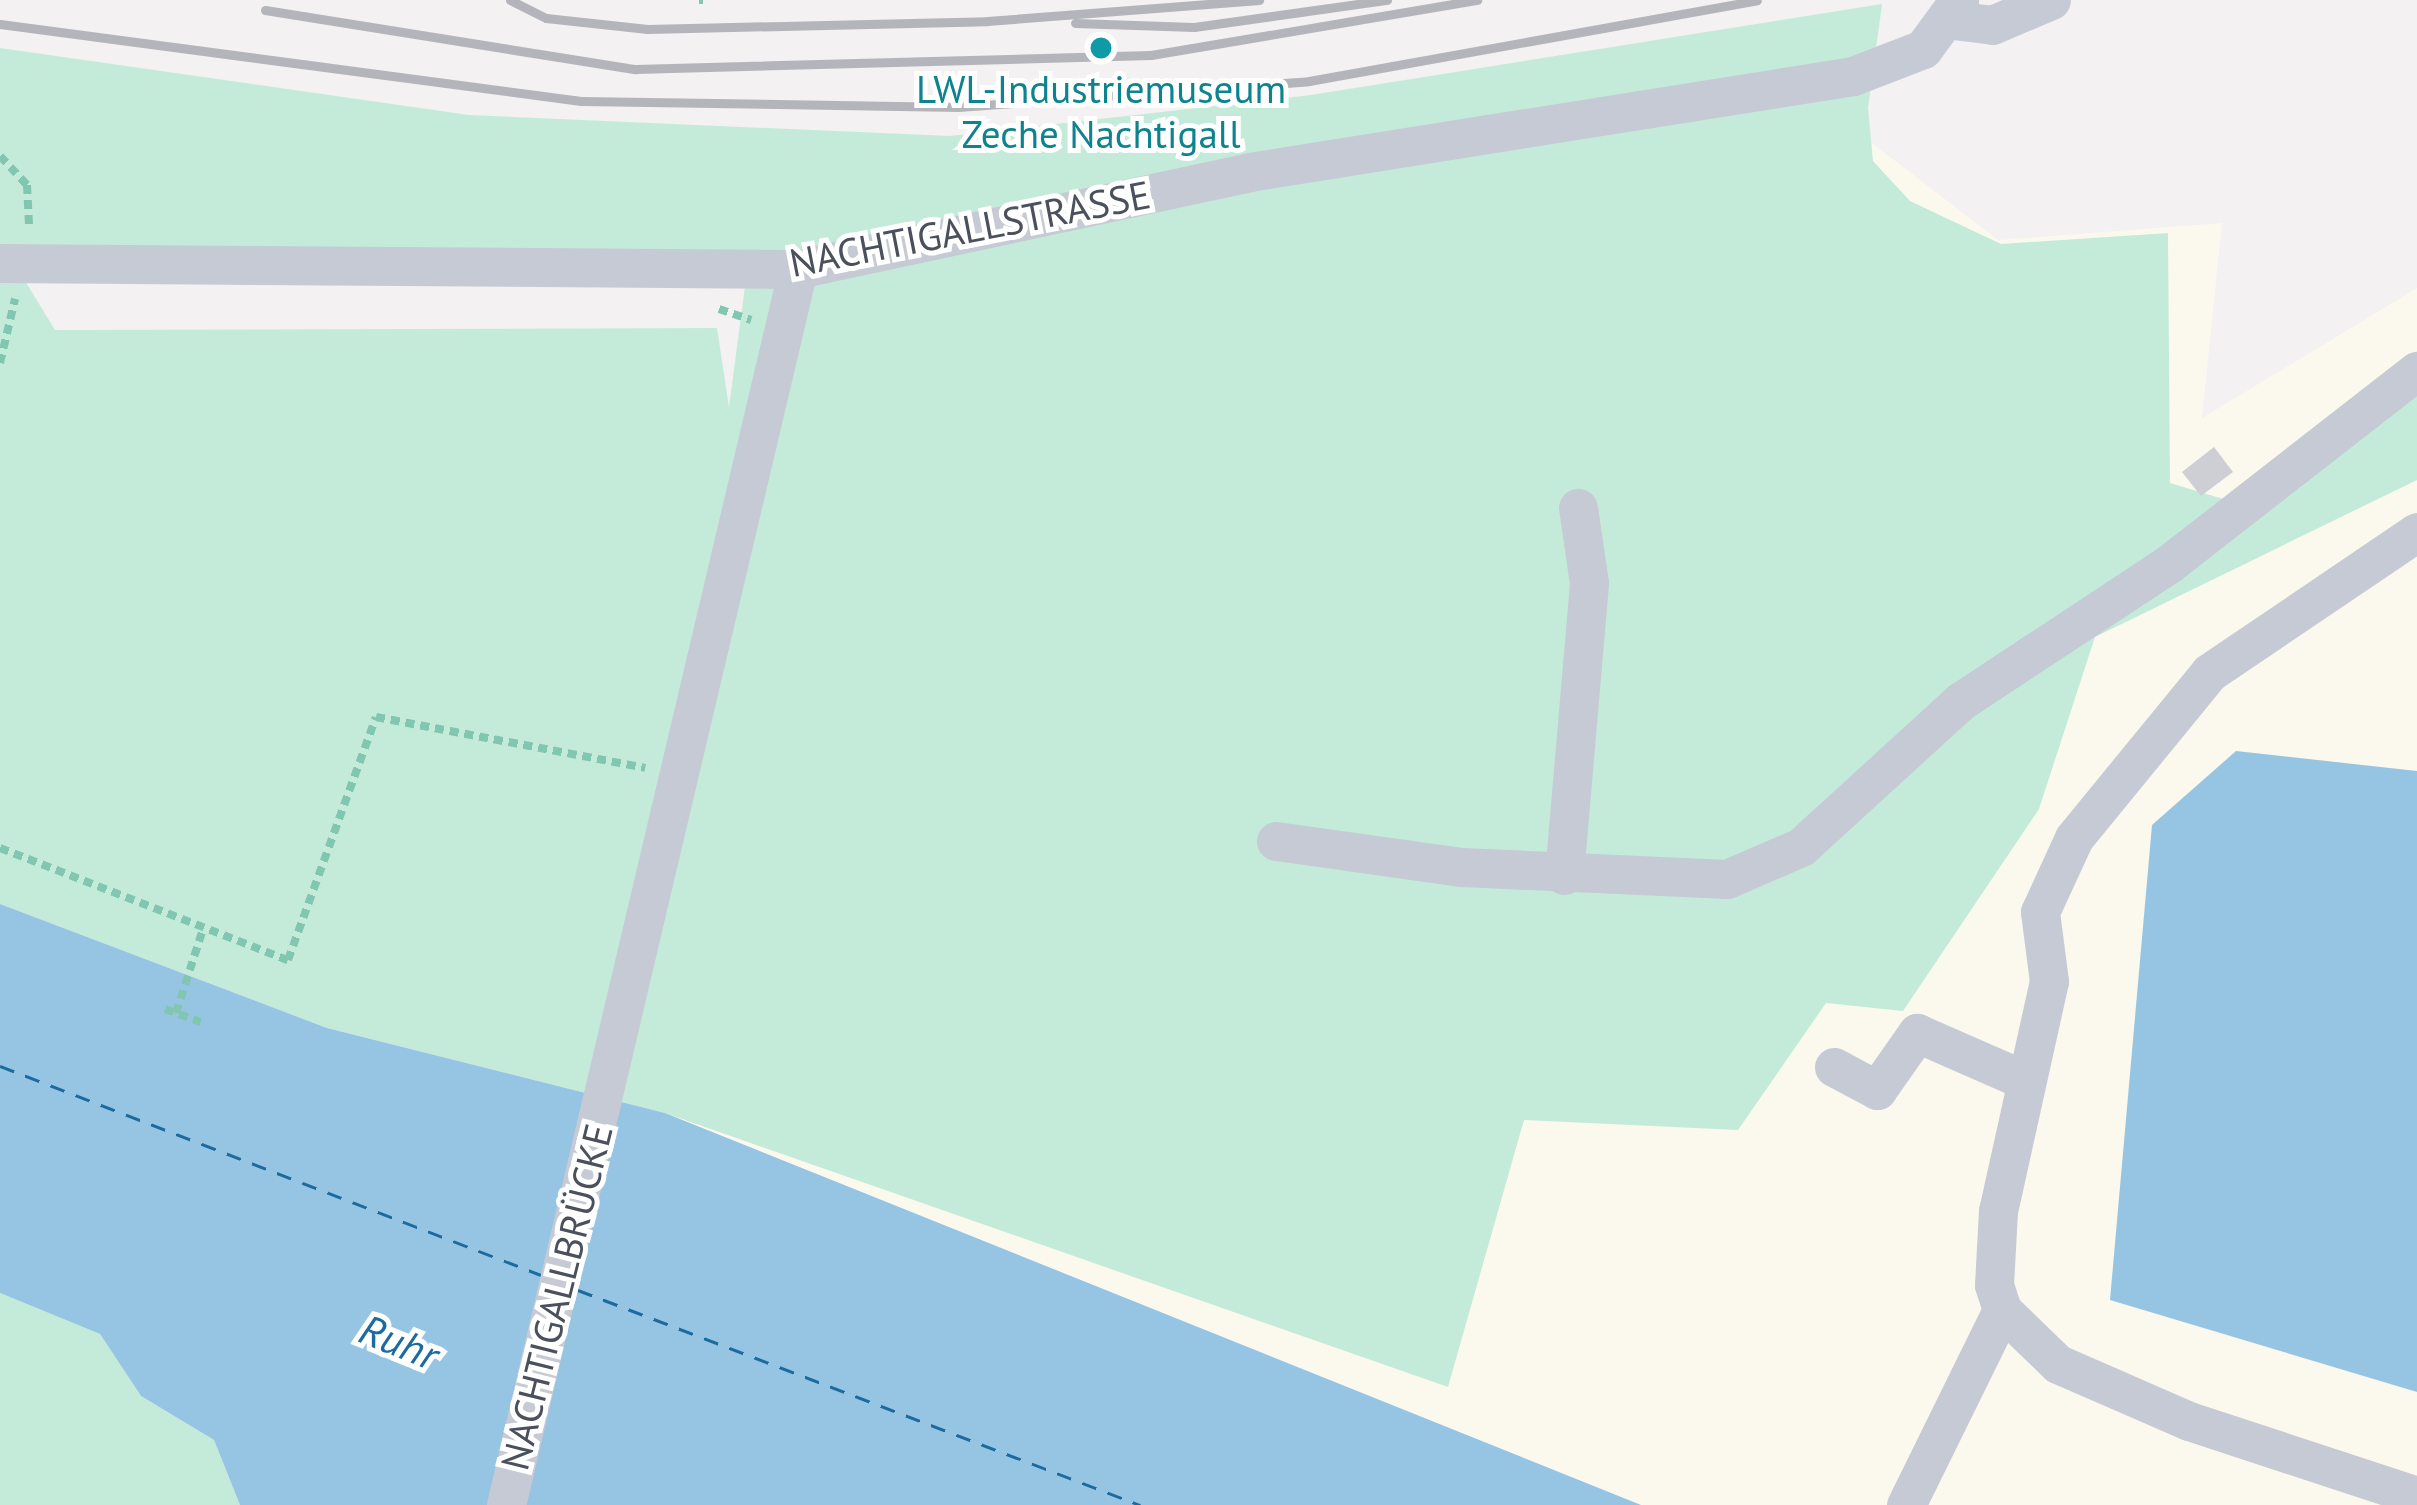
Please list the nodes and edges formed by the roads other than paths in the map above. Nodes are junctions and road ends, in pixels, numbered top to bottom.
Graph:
1 (2051, 0) edge
2 (1956, 10) edge
3 (10, 263) edge
4 (798, 268) junction
5 (2417, 371) edge
6 (1578, 508) dead end
7 (2417, 532) edge
8 (1276, 841) dead end
9 (1564, 874) junction
10 (1834, 1067) dead end
11 (2022, 1079) junction
12 (2002, 1310) junction
13 (2417, 1496) edge
14 (506, 1505) edge
15 (1906, 1505) edge

1 - 2 street, NACHTIGALLSTRASSE
2 - 4 street, NACHTIGALLSTRASSE
3 - 4 street, NACHTIGALLSTRASSE
4 - 14 street, NACHTIGALLBRÜCKE
5 - 9 street
6 - 9 street
7 - 11 street
8 - 9 street
10 - 11 street
11 - 12 street
12 - 13 street
12 - 15 street

